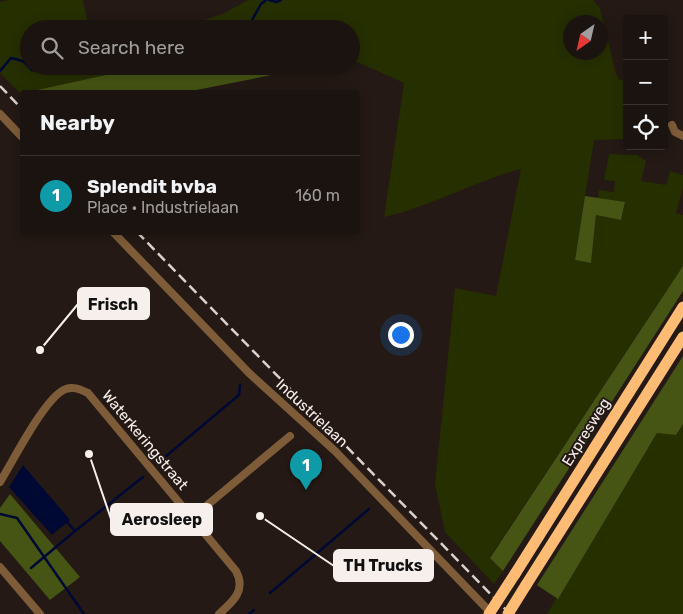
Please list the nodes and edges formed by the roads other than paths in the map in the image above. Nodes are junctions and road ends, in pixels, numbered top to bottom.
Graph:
1 (0, 114) edge
2 (672, 125) dead end
3 (20, 135) edge
4 (683, 136) edge
5 (116, 235) edge
6 (683, 307) edge
7 (683, 337) edge
8 (290, 436) dead end
9 (0, 482) edge
10 (193, 517) junction
11 (0, 567) edge
12 (40, 614) edge
13 (219, 614) edge
14 (491, 614) edge
15 (508, 614) edge

1 - 3 street
2 - 4 street
5 - 14 street, Industrielaan
6 - 14 highway, Expresweg, bridge
7 - 15 highway, Expresweg, bridge
8 - 10 street
9 - 10 street, Waterkeringstraat
10 - 13 street, Waterkeringstraat
11 - 12 street

